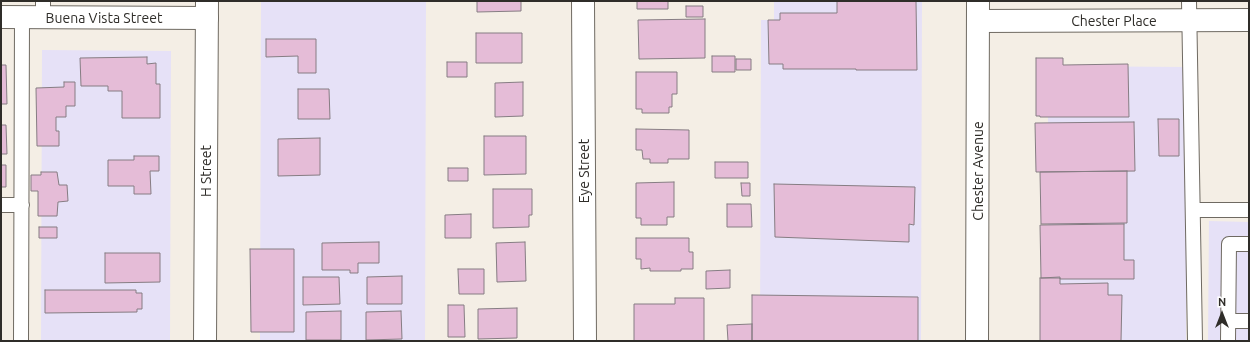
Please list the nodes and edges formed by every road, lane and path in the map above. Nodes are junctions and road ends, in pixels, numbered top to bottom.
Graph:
1 (583, 1) edge
2 (207, 10) edge
3 (978, 11) edge
4 (1189, 11) edge
5 (36, 12) edge
6 (1, 17) edge
7 (1249, 20) edge
8 (1, 205) edge
9 (22, 205) junction
10 (1193, 210) junction
11 (1249, 210) edge
12 (1249, 244) edge
13 (1228, 321) junction
14 (1249, 321) edge
15 (21, 341) edge
16 (205, 341) edge
17 (585, 341) edge
18 (977, 341) edge
19 (1195, 341) edge
20 (1228, 341) edge

1 - 17 street, Eye Street
2 - 5 street, Buena Vista Street
2 - 16 street, H Street
3 - 4 street, Chester Place
3 - 18 street, Chester Avenue
4 - 7 street, Chester Place
4 - 10 lane
5 - 6 street, Buena Vista Street
5 - 9 lane
8 - 9 lane
9 - 15 lane
10 - 11 lane
10 - 19 lane
12 - 13 lane
13 - 14 lane
13 - 20 lane

